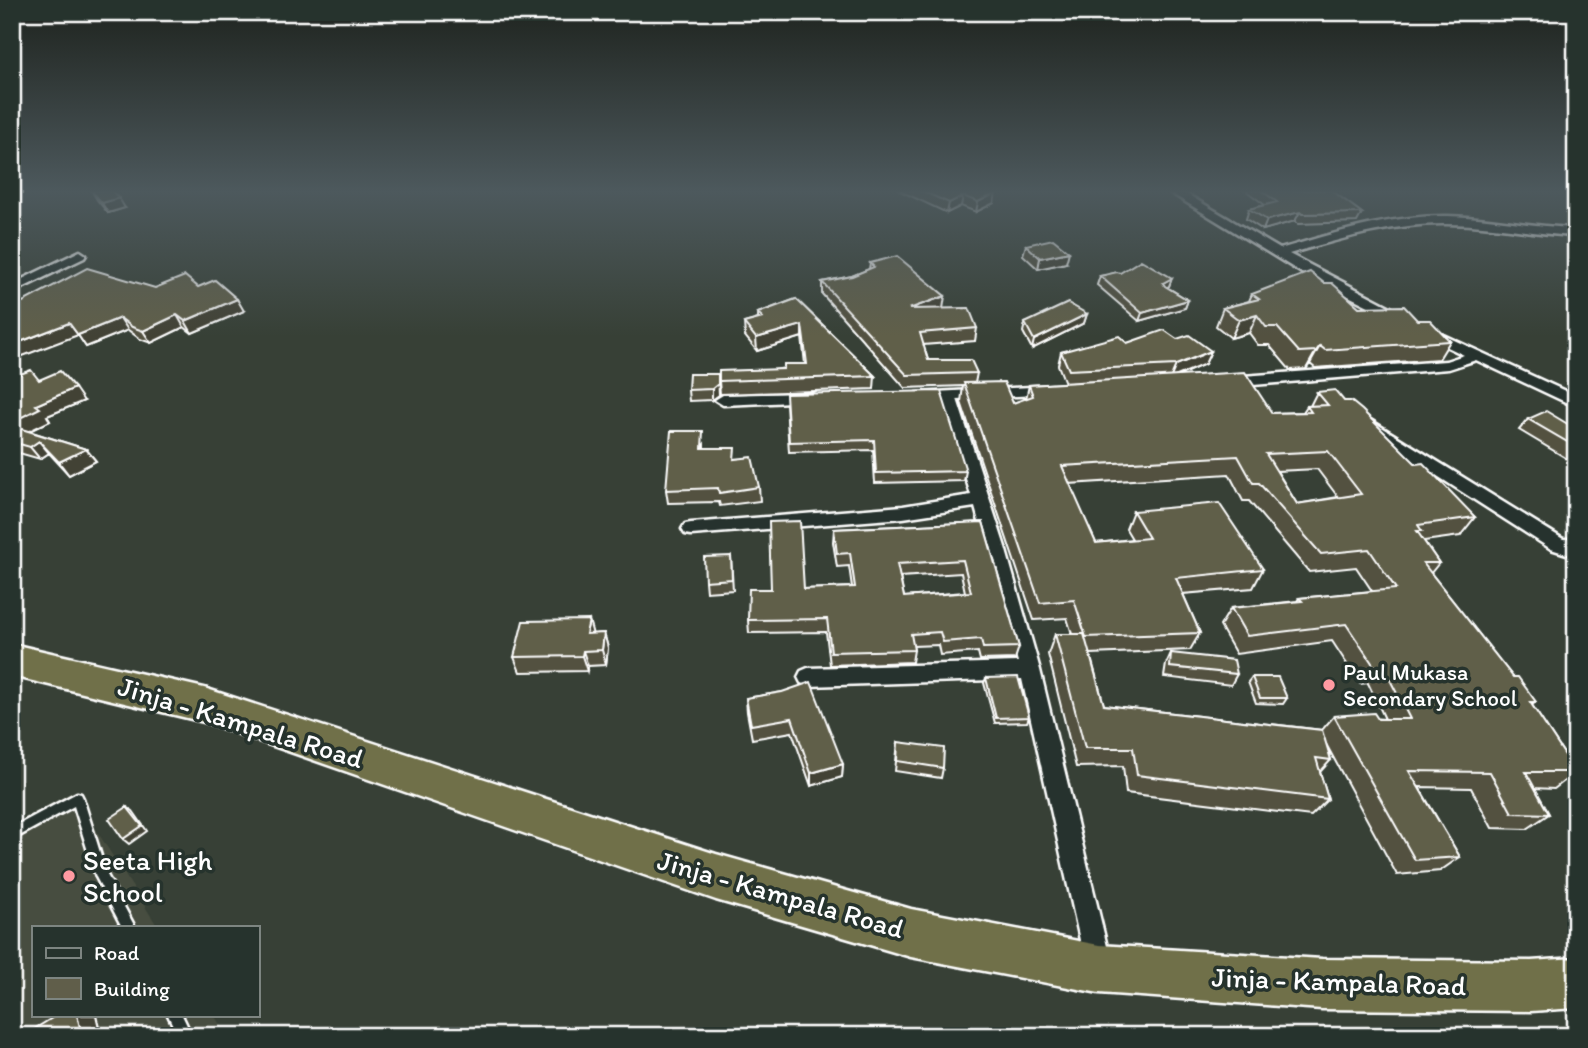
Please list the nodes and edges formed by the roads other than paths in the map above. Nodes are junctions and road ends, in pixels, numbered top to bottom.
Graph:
1 (1254, 239) edge
2 (1332, 239) edge
3 (1278, 253) junction
4 (80, 255) dead end
5 (12, 289) edge
6 (1478, 355) junction
7 (1298, 378) junction
8 (1215, 383) edge
9 (1062, 391) edge
10 (1321, 393) edge
11 (948, 396) junction
12 (910, 397) edge
13 (821, 398) edge
14 (723, 400) dead end
15 (1576, 402) edge
16 (1355, 415) edge
17 (980, 500) junction
18 (691, 528) dead end
19 (1576, 546) edge
20 (12, 660) edge
21 (1030, 670) junction
22 (808, 677) dead end
23 (12, 834) edge
24 (128, 926) edge
25 (1100, 969) junction
26 (1576, 983) edge
27 (175, 1016) edge
28 (185, 1036) edge

1 - 3 street
2 - 3 street
3 - 6 street
4 - 5 street
6 - 7 street
6 - 15 street
7 - 8 street
7 - 10 street
9 - 11 street
11 - 12 street
11 - 17 street
13 - 14 street
16 - 19 street
17 - 18 street
17 - 21 street
20 - 25 highway, Jinja - Kampala Road
21 - 22 street
21 - 25 street
23 - 24 lane
25 - 26 highway, Jinja - Kampala Road
27 - 28 lane

